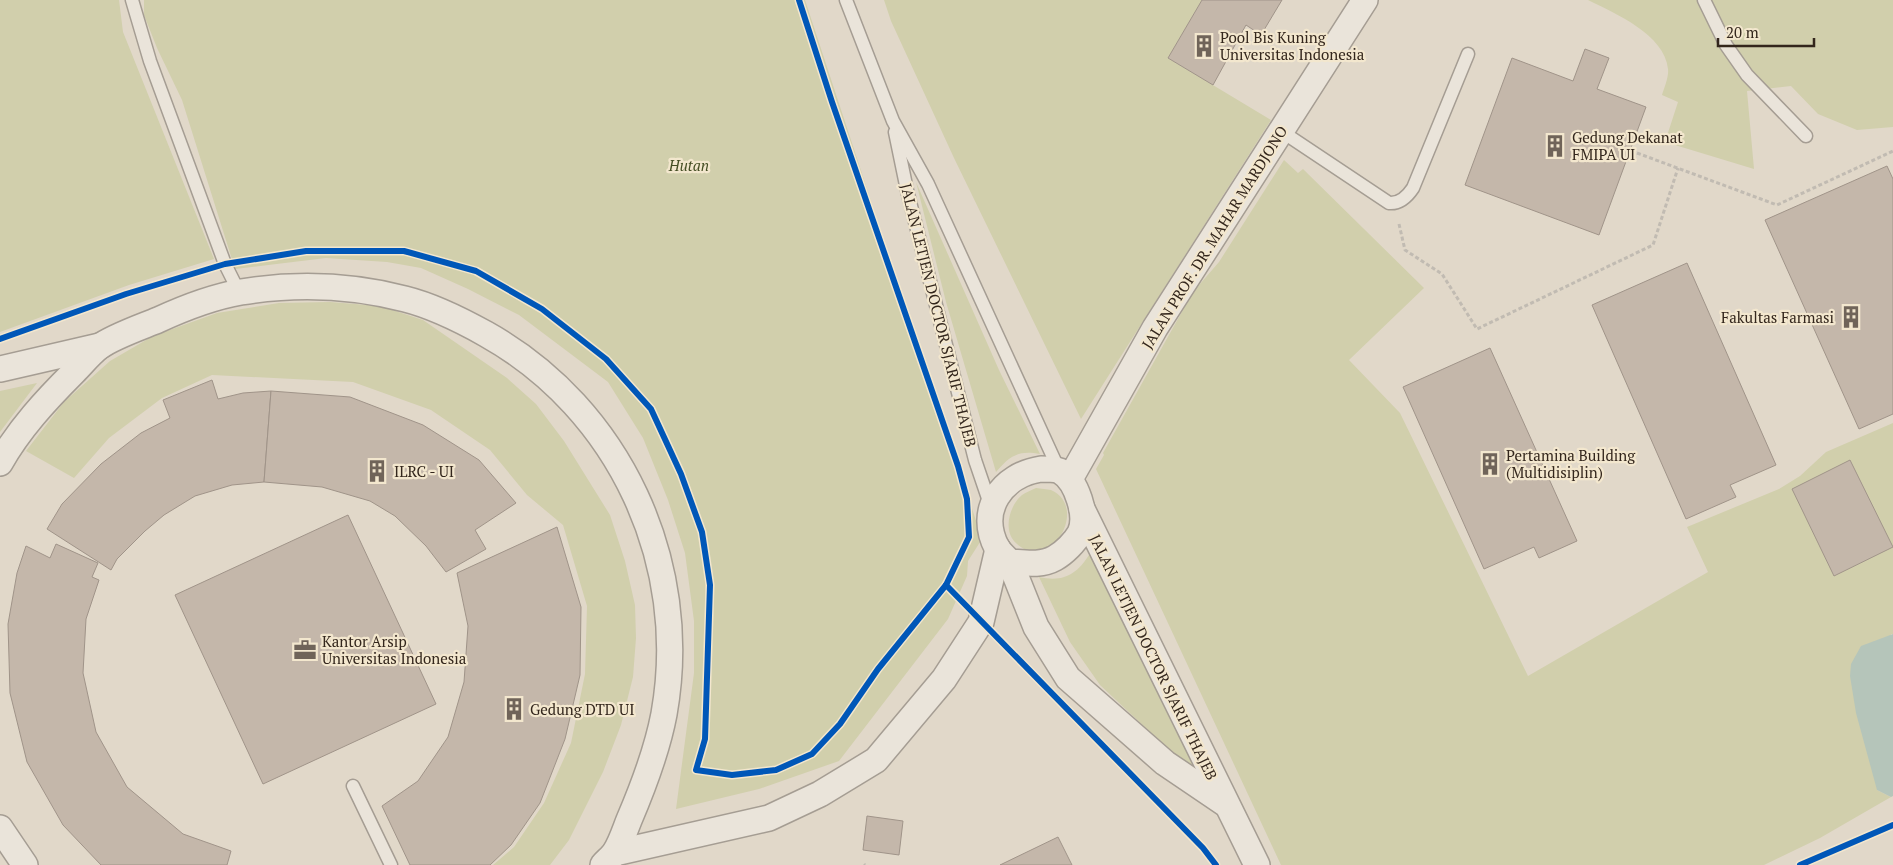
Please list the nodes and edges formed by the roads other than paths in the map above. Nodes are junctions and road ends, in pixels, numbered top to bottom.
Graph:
1 (132, 0) edge
2 (846, 0) edge
3 (1365, 0) edge
4 (1704, 0) edge
5 (1468, 54) dead end
6 (893, 121) junction
7 (1281, 131) junction
8 (1806, 136) dead end
9 (239, 292) junction
10 (100, 346) junction
11 (0, 369) edge
12 (0, 464) edge
13 (1064, 474) junction
14 (991, 507) junction
15 (1082, 509) junction
16 (1004, 555) junction
17 (353, 786) dead end
18 (1226, 805) junction
19 (0, 828) edge
20 (609, 859) edge
21 (25, 865) edge
22 (391, 865) edge
23 (1257, 865) edge

1 - 9 lane
2 - 6 lane, JALAN LETJEN DOCTOR SJARIF THAJEB
3 - 7 street, JALAN PROF. DR. MAHAR MARDJONO
4 - 8 lane
5 - 7 lane
6 - 13 lane, JALAN LETJEN DOCTOR SJARIF THAJEB
6 - 14 lane, JALAN LETJEN DOCTOR SJARIF THAJEB
7 - 13 street, JALAN PROF. DR. MAHAR MARDJONO
9 - 10 street
9 - 20 street
10 - 11 street
10 - 12 street
13 - 14 street
13 - 15 street
14 - 16 street
15 - 16 street
15 - 18 street, JALAN LETJEN DOCTOR SJARIF THAJEB
16 - 18 street, JALAN LETJEN DOCTOR SJARIF THAJEB
16 - 20 street
17 - 22 lane
18 - 23 street, JALAN LETJEN DOCTOR SJARIF THAJEB
19 - 21 street

